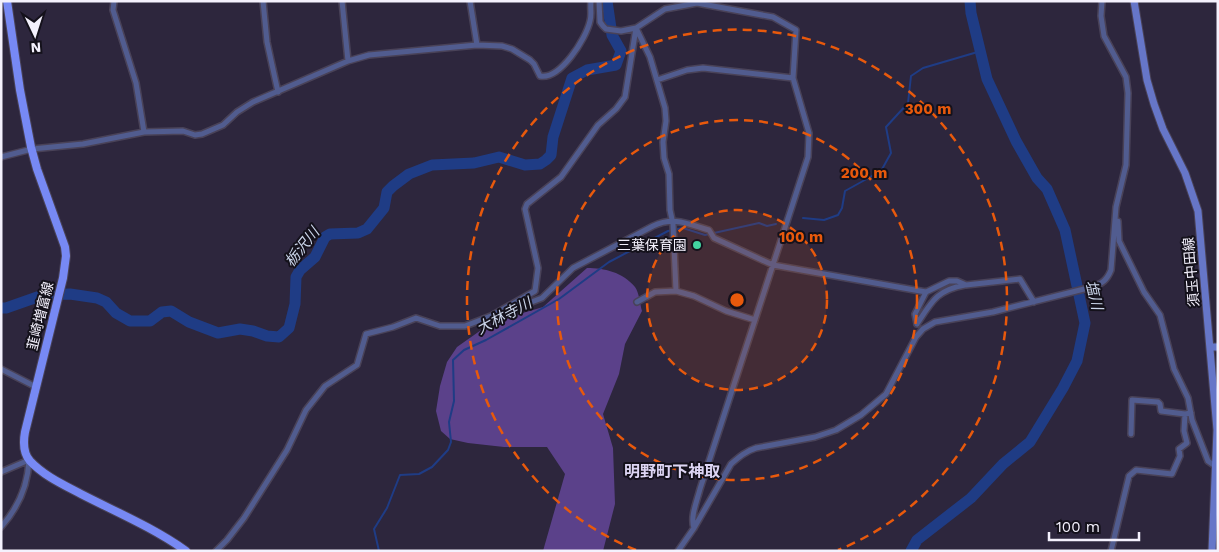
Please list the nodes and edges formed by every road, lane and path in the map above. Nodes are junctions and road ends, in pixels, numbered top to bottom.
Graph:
1 (7, 1) edge
2 (114, 1) edge
3 (263, 1) edge
4 (342, 1) edge
5 (470, 1) edge
6 (590, 1) edge
7 (599, 1) edge
8 (1102, 1) edge
9 (1134, 1) edge
10 (636, 28) junction
11 (477, 45) junction
12 (348, 61) junction
13 (793, 78) junction
14 (657, 80) junction
15 (278, 92) junction
16 (144, 132) junction
17 (32, 149) junction
18 (1, 157) edge
19 (1114, 220) junction
20 (672, 222) junction
21 (773, 265) junction
22 (966, 285) junction
23 (676, 291) junction
24 (926, 292) junction
25 (637, 302) dead end
26 (1034, 302) junction
27 (491, 316) junction
28 (755, 320) junction
29 (917, 324) junction
30 (919, 333) junction
31 (1210, 347) junction
32 (1218, 347) edge
33 (1, 369) edge
34 (36, 387) junction
35 (1216, 405) edge
36 (1188, 414) junction
37 (1131, 434) dead end
38 (29, 460) junction
39 (1215, 466) junction
40 (1, 472) edge
41 (1216, 487) edge
42 (1, 527) edge
43 (694, 528) junction
44 (186, 551) edge
45 (216, 551) edge
46 (678, 551) edge
47 (1111, 551) edge
48 (1212, 551) edge

1 - 17 main road, 韮崎増富線
2 - 16 street
3 - 15 street
4 - 12 street
5 - 11 street
6 - 11 street
7 - 10 street
8 - 19 street
9 - 31 main road, 須玉中田線
10 - 13 street
10 - 14 street
10 - 27 street
11 - 12 street
12 - 15 street
13 - 14 street
13 - 21 street
14 - 20 street
15 - 16 street
16 - 17 street
17 - 18 street
17 - 34 main road, 韮崎増富線
19 - 26 street
19 - 36 street
20 - 21 street
20 - 23 street
20 - 27 street
21 - 24 street
21 - 28 street
22 - 24 street
22 - 26 street
22 - 29 street
23 - 25 street
23 - 28 street
24 - 29 street
26 - 30 street
27 - 45 street
28 - 43 street
29 - 30 street
30 - 43 street
31 - 32 main road
31 - 35 main road, 須玉中田線
33 - 34 street
34 - 38 main road, 韮崎増富線
35 - 39 main road, 須玉中田線
36 - 37 street
36 - 39 street
36 - 47 street
38 - 40 street
38 - 42 street
38 - 44 main road
39 - 41 main road, 須玉中田線
41 - 48 main road, 須玉中田線
43 - 46 street

